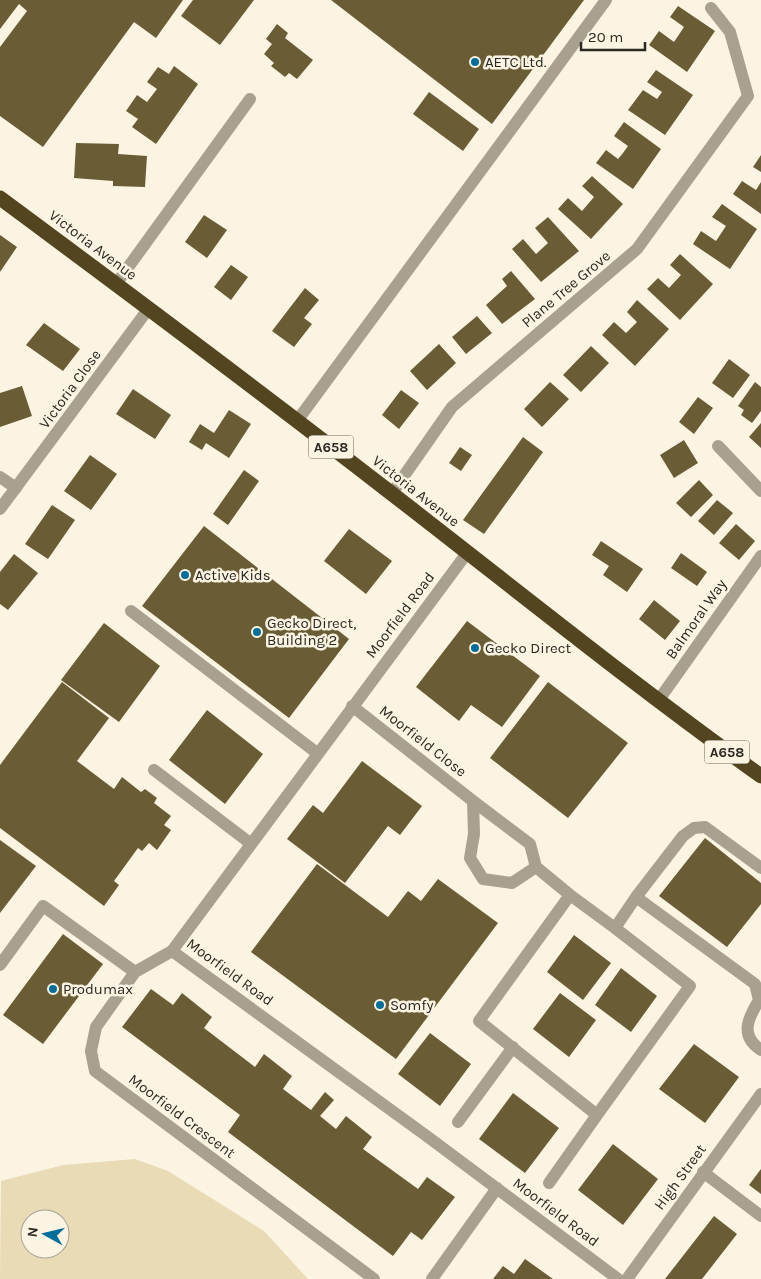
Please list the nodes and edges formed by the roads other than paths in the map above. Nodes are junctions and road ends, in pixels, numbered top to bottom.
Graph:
1 (606, 0) edge
2 (711, 8) dead end
3 (250, 99) dead end
4 (0, 198) edge
5 (116, 284) junction
6 (149, 308) junction
7 (296, 421) junction
8 (718, 446) dead end
9 (0, 477) edge
10 (16, 488) junction
11 (761, 491) edge
12 (392, 493) junction
13 (0, 509) edge
14 (467, 553) junction
15 (761, 556) edge
16 (131, 611) dead end
17 (658, 701) junction
18 (352, 706) junction
19 (317, 753) junction
20 (154, 770) dead end
21 (761, 776) edge
22 (474, 801) junction
23 (250, 843) junction
24 (536, 867) junction
25 (761, 868) edge
26 (570, 895) junction
27 (636, 897) junction
28 (615, 928) junction
29 (172, 951) junction
30 (0, 965) edge
31 (134, 972) junction
32 (760, 999) edge
33 (513, 1048) junction
34 (761, 1050) edge
35 (761, 1094) edge
36 (597, 1115) junction
37 (458, 1122) dead end
38 (703, 1172) junction
39 (550, 1183) dead end
40 (496, 1188) junction
41 (761, 1216) edge
42 (374, 1279) edge
43 (432, 1279) edge
44 (618, 1279) edge
45 (627, 1279) edge

1 - 7 street
2 - 12 street, Plane Tree Grove
3 - 5 street
4 - 5 highway, Victoria Avenue / A658
5 - 6 highway, Victoria Avenue / A658
6 - 7 highway, Victoria Avenue / A658
6 - 10 street, Victoria Close
7 - 12 highway, Victoria Avenue / A658
8 - 11 street
9 - 10 street
10 - 13 street, Victoria Close
12 - 14 highway, Victoria Avenue / A658
14 - 17 highway, Victoria Avenue / A658
14 - 18 street, Moorfield Road
15 - 17 street, Balmoral Way
16 - 19 street
17 - 21 highway, Victoria Avenue / A658
18 - 19 street, Moorfield Road
18 - 22 street, Moorfield Close
19 - 23 street, Moorfield Road
20 - 23 street
22 - 24 street, Moorfield Close
22 - 24 street
23 - 29 street, Moorfield Road
24 - 26 street
25 - 27 street
26 - 28 street
26 - 33 street
27 - 28 street
27 - 32 street
28 - 36 street
29 - 31 street, Moorfield Crescent
29 - 40 street, Moorfield Road
30 - 31 street
31 - 42 street, Moorfield Crescent
32 - 34 street
33 - 36 street
33 - 37 street
35 - 38 street, High Street
36 - 39 street
38 - 41 street
38 - 45 street, High Street
40 - 43 street
40 - 44 street, Moorfield Road

